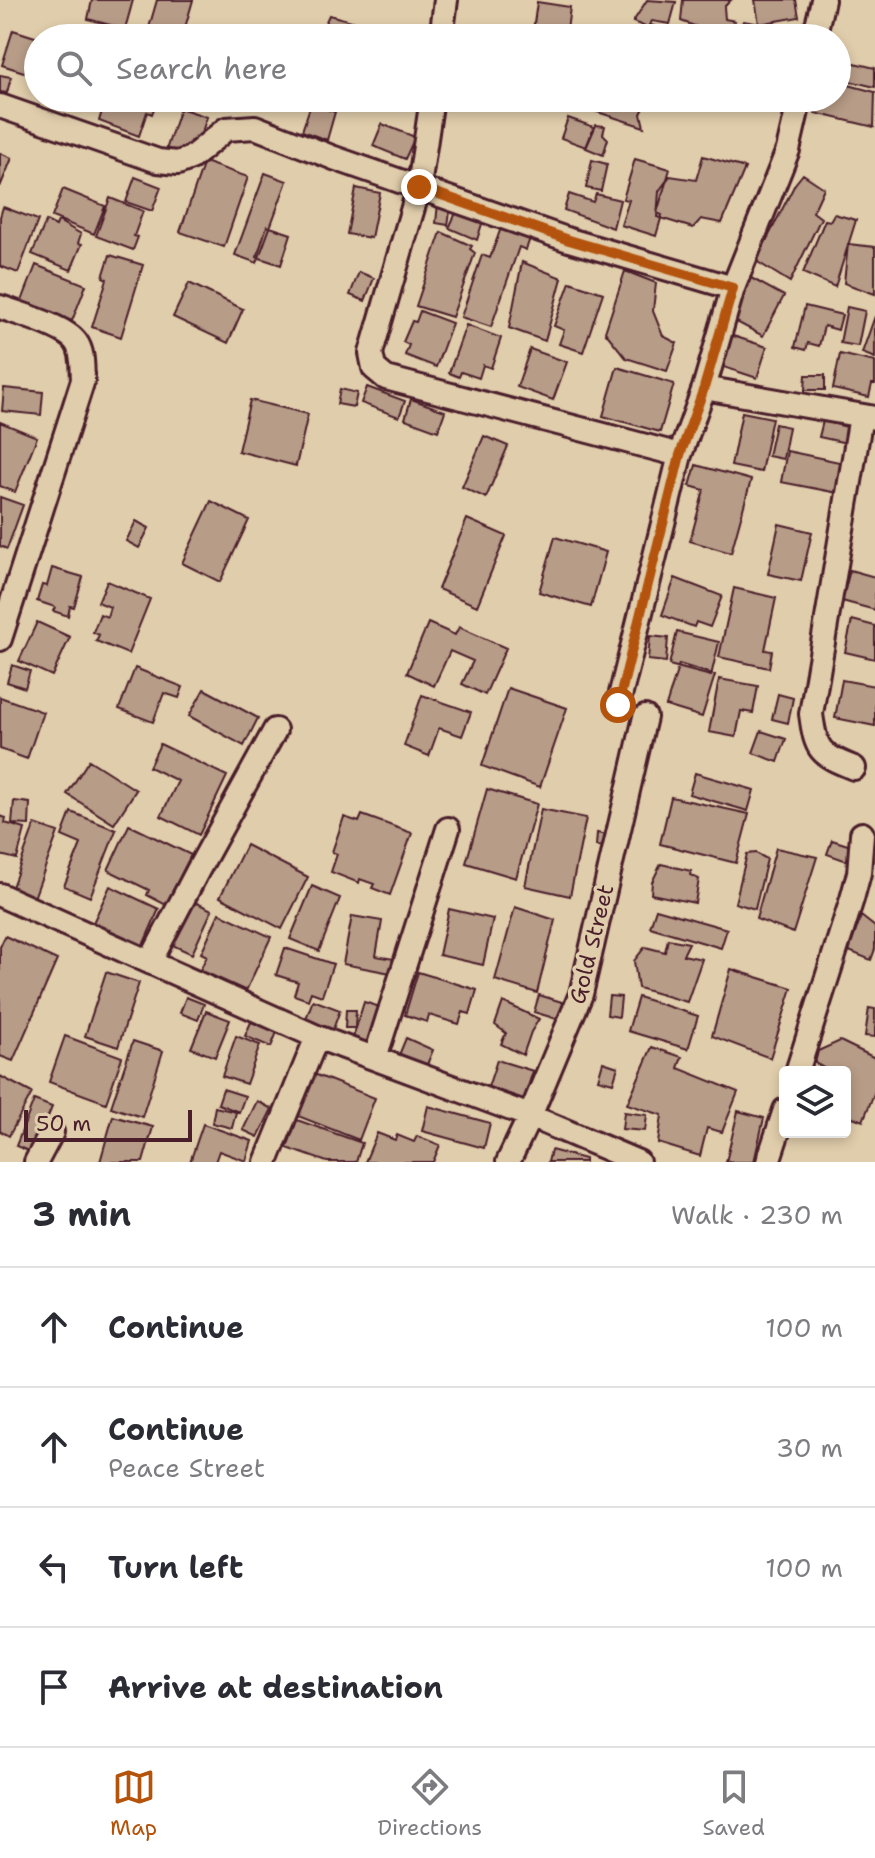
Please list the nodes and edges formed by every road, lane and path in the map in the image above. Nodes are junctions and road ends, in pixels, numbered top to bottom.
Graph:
1 (446, 0) edge
2 (823, 0) edge
3 (443, 24) edge
4 (817, 24) edge
5 (0, 106) edge
6 (430, 112) edge
7 (797, 112) edge
8 (419, 187) junction
9 (733, 288) junction
10 (0, 307) edge
11 (704, 388) junction
12 (868, 417) edge
13 (680, 455) junction
14 (0, 639) edge
15 (618, 705) dead end
16 (645, 717) dead end
17 (275, 730) dead end
18 (854, 768) dead end
19 (448, 829) dead end
20 (862, 834) dead end
21 (0, 895) edge
22 (150, 962) junction
23 (317, 1037) junction
24 (375, 1058) junction
25 (799, 1066) edge
26 (530, 1116) junction
27 (779, 1128) edge
28 (52, 1132) dead end
29 (36, 1162) edge
30 (266, 1162) edge
31 (508, 1162) edge
32 (638, 1162) edge
33 (768, 1162) edge

1 - 3 street
2 - 4 street
5 - 8 street
6 - 8 street
7 - 9 street
8 - 9 street
8 - 13 street
9 - 11 street
10 - 14 street
11 - 12 street
11 - 13 street
12 - 18 street
13 - 15 street
16 - 26 street, Gold Street
17 - 22 street
19 - 24 street
20 - 25 street
21 - 22 street
22 - 23 street
23 - 24 street
23 - 30 street
24 - 26 street
26 - 31 street, Gold Street
26 - 32 street
27 - 33 street
28 - 29 street

